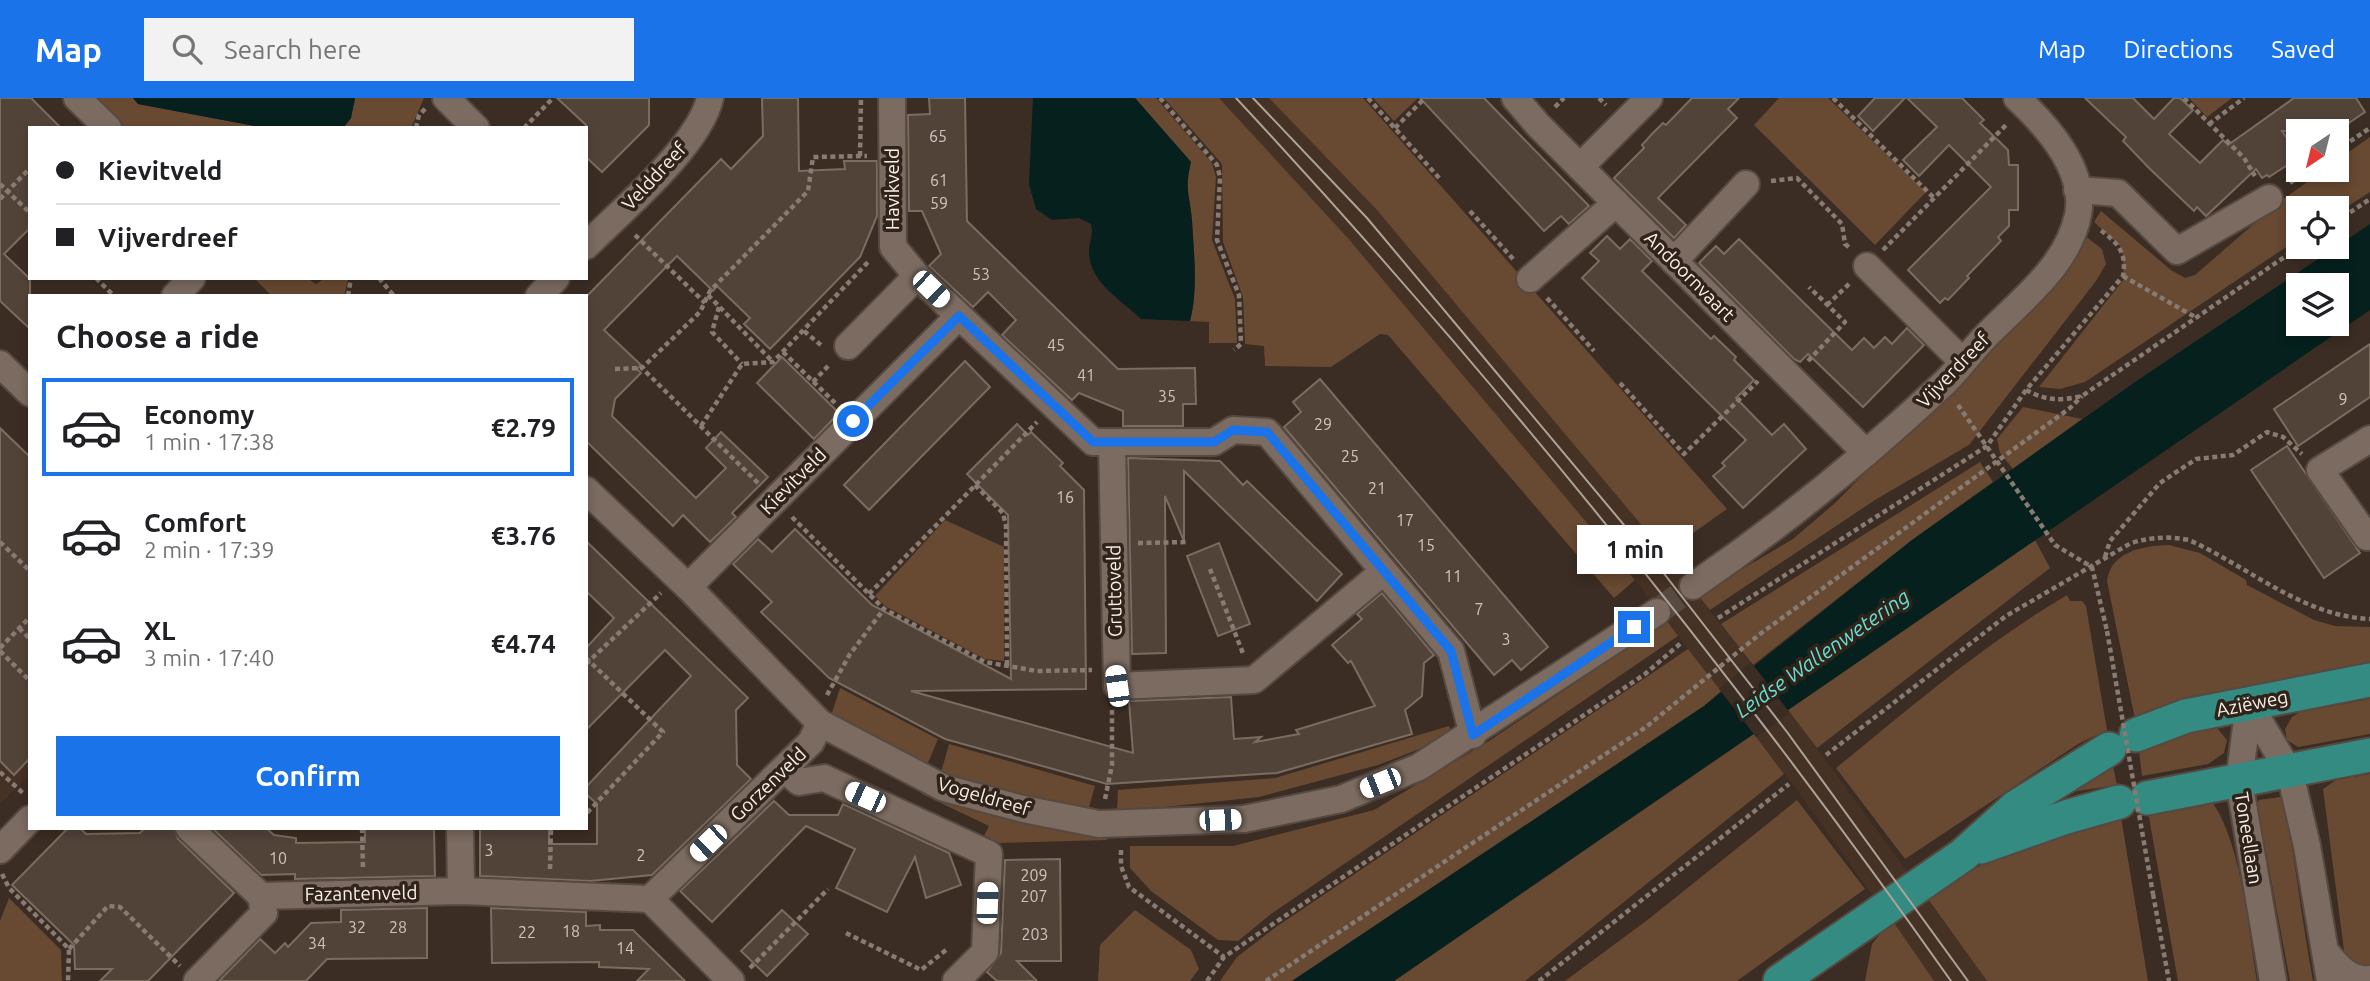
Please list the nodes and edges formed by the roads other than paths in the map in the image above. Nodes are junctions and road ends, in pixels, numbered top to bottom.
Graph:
1 (77, 98) edge
2 (446, 98) edge
3 (710, 98) edge
4 (892, 98) edge
5 (1516, 98) edge
6 (1648, 98) edge
7 (2021, 102) edge
8 (106, 126) edge
9 (475, 126) edge
10 (1580, 167) junction
11 (1746, 184) road end
12 (2269, 198) road end
13 (2078, 202) junction
14 (1616, 203) junction
15 (588, 241) edge
16 (1674, 261) junction
17 (1867, 267) road end
18 (917, 276) junction
19 (1530, 279) dead end
20 (190, 280) edge
21 (554, 280) edge
22 (177, 294) edge
23 (541, 294) edge
24 (959, 316) junction
25 (848, 346) dead end
26 (1962, 361) junction
27 (0, 365) edge
28 (28, 391) edge
29 (2370, 439) edge
30 (1112, 442) junction
31 (1866, 453) junction
32 (588, 492) edge
33 (2370, 535) edge
34 (1383, 572) junction
35 (682, 582) junction
36 (1693, 586) tunnel mouth
37 (1657, 612) tunnel mouth
38 (2370, 680) edge
39 (2249, 704) junction
40 (817, 720) junction
41 (1473, 735) junction
42 (2370, 755) edge
43 (784, 769) junction
44 (2290, 773) junction
45 (2239, 781) junction
46 (28, 821) edge
47 (192, 830) edge
48 (460, 830) edge
49 (0, 850) edge
50 (1963, 855) junction
51 (461, 891) junction
52 (261, 896) junction
53 (650, 899) junction
54 (2325, 951) junction
55 (191, 976) edge
56 (739, 976) edge
57 (960, 976) edge
58 (2370, 979) edge
59 (1780, 981) edge
60 (2273, 981) edge
61 (2330, 981) edge

1 - 8 street
2 - 9 street
3 - 15 street, Velddreef
4 - 18 street, Havikveld
5 - 10 street, Andoornvaart
6 - 10 street
7 - 13 street
10 - 14 street, Andoornvaart
11 - 16 street
12 - 13 street
13 - 26 street, Vijverdreef
14 - 16 street, Andoornvaart
14 - 19 street
16 - 31 street, Andoornvaart
17 - 26 street
18 - 24 street, Havikveld
18 - 25 street
20 - 22 street
21 - 23 street
24 - 30 street, Havikveld
24 - 35 street, Kievitveld
26 - 31 street, Vijverdreef
27 - 28 street
29 - 33 street
30 - 34 street, Havikveld
30 - 34 street, Gruttoveld
31 - 36 street, Vijverdreef
32 - 35 street, Vogeldreef
34 - 41 street, Havikveld
35 - 40 street, Vogeldreef
37 - 41 street
38 - 39 main road, Aziëweg
39 - 44 street
39 - 45 street, Toneellaan
39 - 50 main road, Aziëweg
40 - 41 street, Vogeldreef
40 - 43 street, Gorzenveld
42 - 44 main road, Aziëweg
43 - 53 street, Gorzenveld
43 - 57 street
44 - 45 main road, Aziëweg
44 - 54 street
45 - 50 main road, Aziëweg
45 - 60 street, Toneellaan
46 - 49 street
47 - 52 street
48 - 51 street
50 - 59 main road, Aziëweg
51 - 52 street, Fazantenveld
51 - 53 street, Fazantenveld
52 - 55 street
53 - 56 street
54 - 58 street
54 - 61 street

